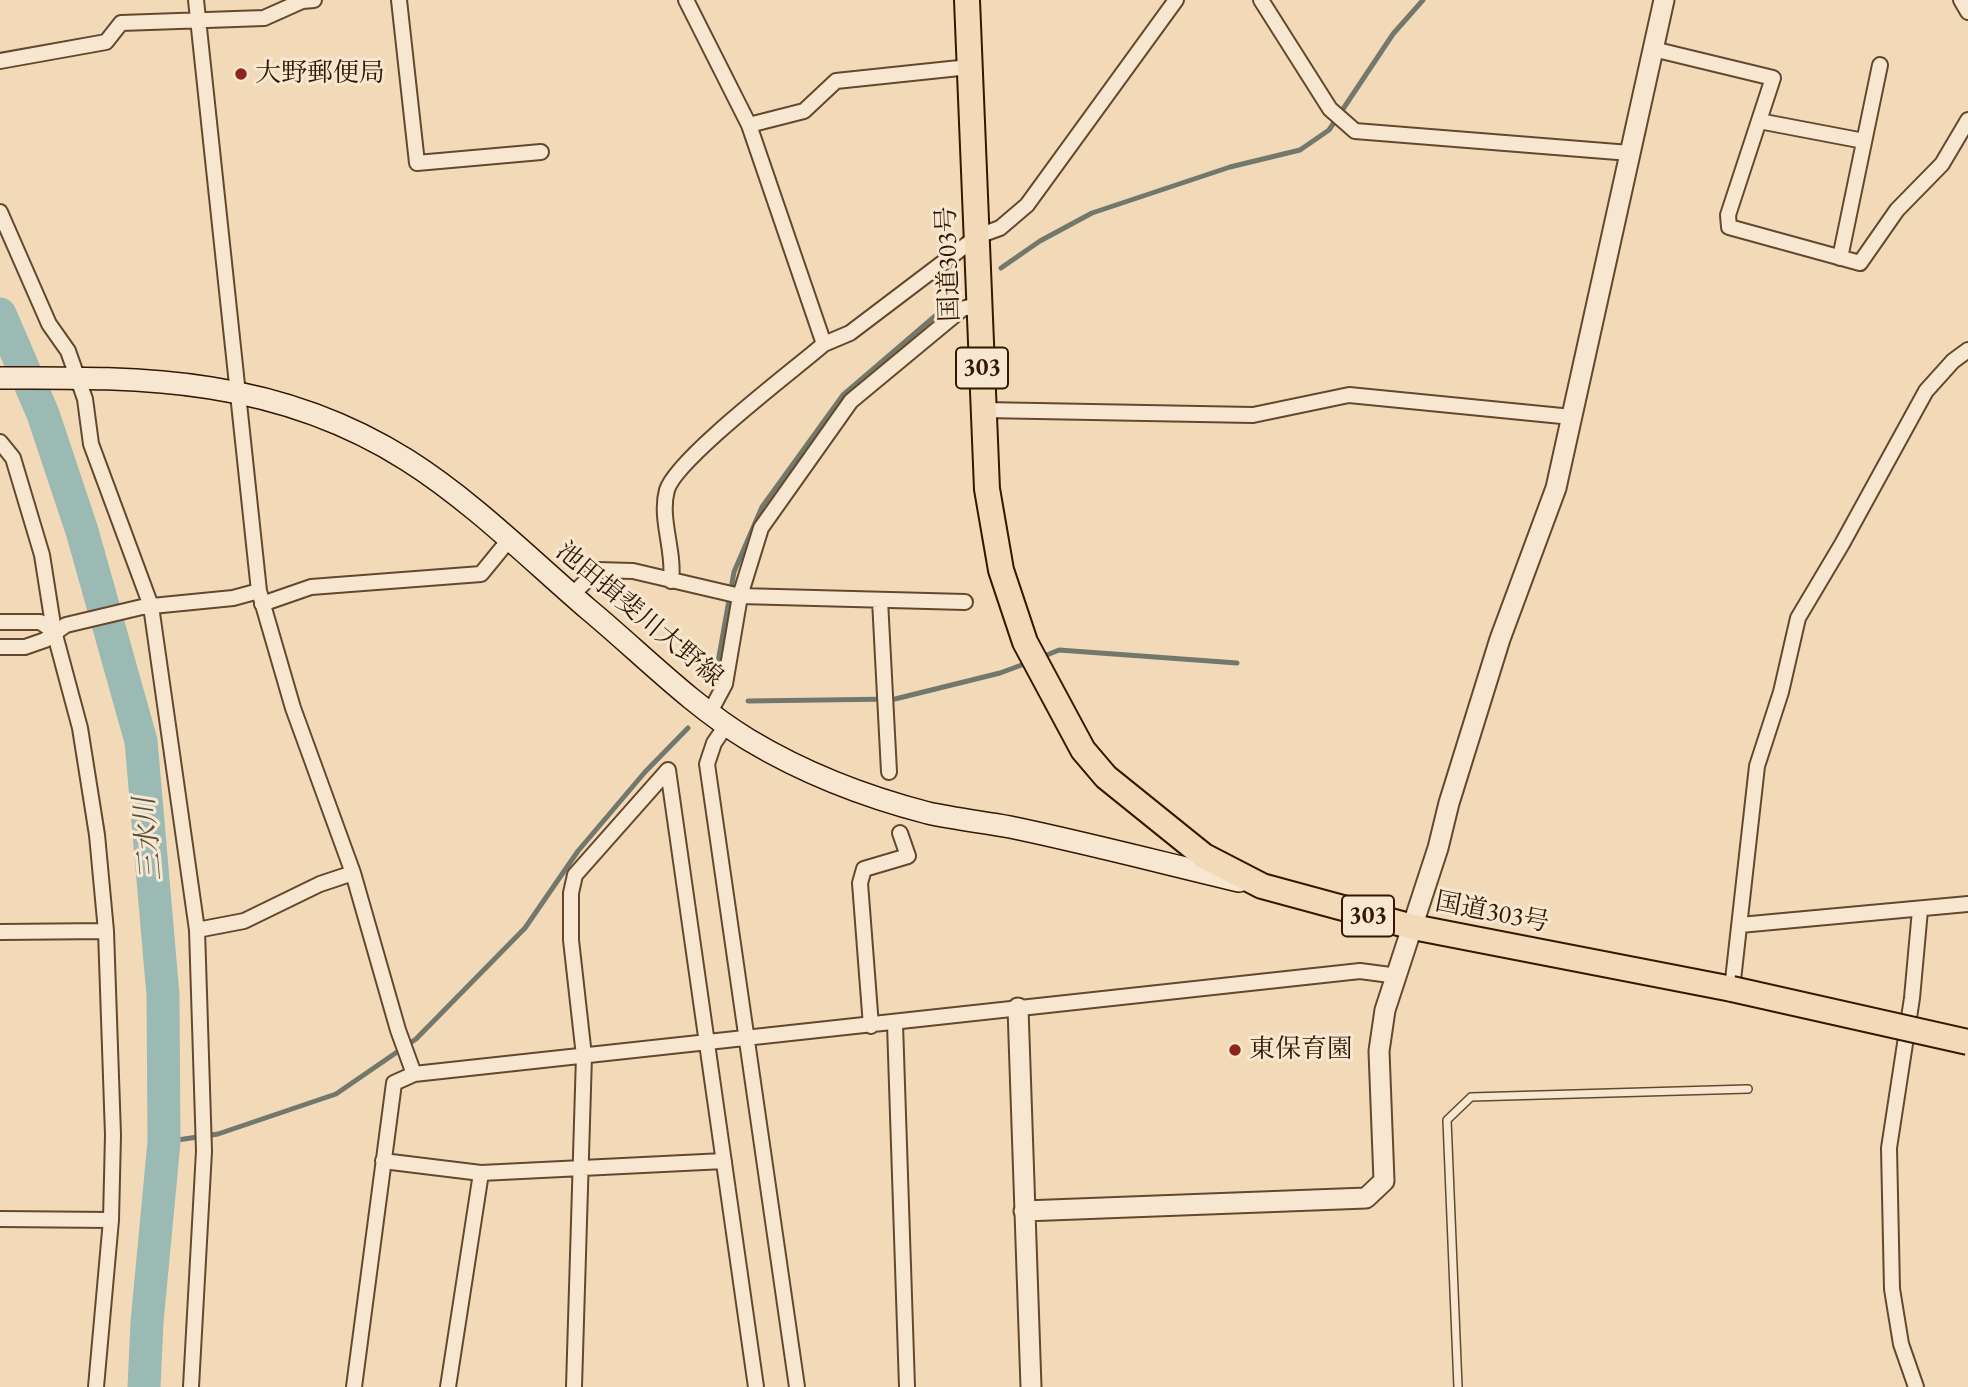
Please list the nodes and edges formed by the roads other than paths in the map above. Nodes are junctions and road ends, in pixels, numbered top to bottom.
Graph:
1 (196, 0) edge
2 (314, 0) edge
3 (399, 0) edge
4 (685, 0) edge
5 (967, 0) edge
6 (1176, 0) edge
7 (1261, 0) edge
8 (1664, 0) edge
9 (1961, 0) edge
10 (1968, 12) edge
11 (199, 21) junction
12 (1653, 49) junction
13 (0, 61) edge
14 (1880, 65) dead end
15 (969, 67) junction
16 (1968, 120) edge
17 (1759, 121) junction
18 (749, 125) junction
19 (1864, 141) junction
20 (541, 152) dead end
21 (1630, 153) junction
22 (0, 212) edge
23 (978, 236) junction
24 (1840, 258) junction
25 (980, 304) junction
26 (824, 344) junction
27 (1968, 350) edge
28 (0, 378) edge
29 (73, 378) junction
30 (239, 392) junction
31 (984, 410) junction
32 (1572, 417) junction
33 (0, 442) edge
34 (508, 541) junction
35 (671, 581) junction
36 (572, 595) junction
37 (740, 596) junction
38 (261, 597) junction
39 (880, 600) junction
40 (965, 602) dead end
41 (146, 607) junction
42 (0, 622) edge
43 (60, 628) junction
44 (0, 647) edge
45 (718, 718) junction
46 (1068, 720) junction
47 (889, 772) dead end
48 (900, 833) dead end
49 (353, 873) junction
50 (1262, 886) junction
51 (1968, 904) edge
52 (1920, 910) junction
53 (1415, 919) junction
54 (1740, 925) junction
55 (197, 930) junction
56 (106, 931) junction
57 (0, 932) edge
58 (1398, 976) junction
59 (1733, 984) junction
60 (1018, 1008) junction
61 (895, 1024) junction
62 (871, 1026) junction
63 (1968, 1032) edge
64 (748, 1038) junction
65 (1968, 1042) edge
66 (709, 1043) junction
67 (584, 1056) junction
68 (414, 1074) junction
69 (1748, 1089) dead end
70 (383, 1161) junction
71 (724, 1161) junction
72 (581, 1168) junction
73 (481, 1173) junction
74 (1024, 1211) junction
75 (0, 1219) edge
76 (111, 1220) junction
77 (96, 1387) edge
78 (191, 1387) edge
79 (354, 1387) edge
80 (448, 1387) edge
81 (574, 1387) edge
82 (756, 1387) edge
83 (797, 1387) edge
84 (907, 1387) edge
85 (1031, 1387) edge
86 (1458, 1387) edge
87 (1916, 1387) edge

1 - 11 street
2 - 11 street
3 - 20 street
4 - 18 street
5 - 15 highway, 国道303号 / 303
6 - 23 street
7 - 21 street
8 - 12 street
9 - 10 street
11 - 13 street
11 - 30 street
12 - 17 street
12 - 21 street
14 - 19 street
15 - 18 street
15 - 23 highway, 国道303号 / 303
16 - 24 street
17 - 19 street
17 - 24 street
18 - 26 street
19 - 24 street
21 - 32 street
22 - 29 street
23 - 25 highway, 国道303号 / 303
23 - 26 street
25 - 31 highway, 国道303号 / 303
25 - 37 street
26 - 35 street
27 - 54 street
28 - 29 main road, 池田揖斐川大野線
29 - 30 main road, 池田揖斐川大野線
29 - 41 street
30 - 34 main road, 池田揖斐川大野線
30 - 38 street
31 - 32 street
31 - 46 highway, 国道303号 / 303
32 - 53 street
33 - 43 street
34 - 36 main road, 池田揖斐川大野線
34 - 38 street
35 - 36 street
35 - 37 street
36 - 45 main road, 池田揖斐川大野線
37 - 39 street
37 - 45 street
38 - 41 street
38 - 49 street
39 - 40 street
39 - 47 street
41 - 43 street
41 - 55 street
42 - 43 street
43 - 44 street
43 - 56 street
45 - 50 main road, 池田揖斐川大野線
45 - 64 street
46 - 50 highway, 国道303号 / 303
46 - 53 highway, 国道303号 / 303
48 - 62 street
49 - 55 street
49 - 68 street
50 - 53 highway, 国道303号 / 303
51 - 52 street
52 - 54 street
52 - 87 street
53 - 58 street
53 - 59 highway, 国道303号 / 303
54 - 59 street
55 - 78 street
56 - 57 street
56 - 76 street
58 - 60 street
58 - 74 street
59 - 63 highway, 国道303号 / 303
59 - 65 highway, 国道303号 / 303, bridge
60 - 61 street
60 - 74 street
61 - 62 street
61 - 84 street
62 - 64 street
64 - 66 street
64 - 83 street
66 - 67 street
66 - 67 street
66 - 71 street
67 - 68 street
67 - 72 street
68 - 70 street
69 - 86 lane
70 - 73 street
70 - 79 street
71 - 72 street
71 - 82 street
72 - 73 street
72 - 81 street
73 - 80 street
74 - 85 street
75 - 76 street
76 - 77 street

